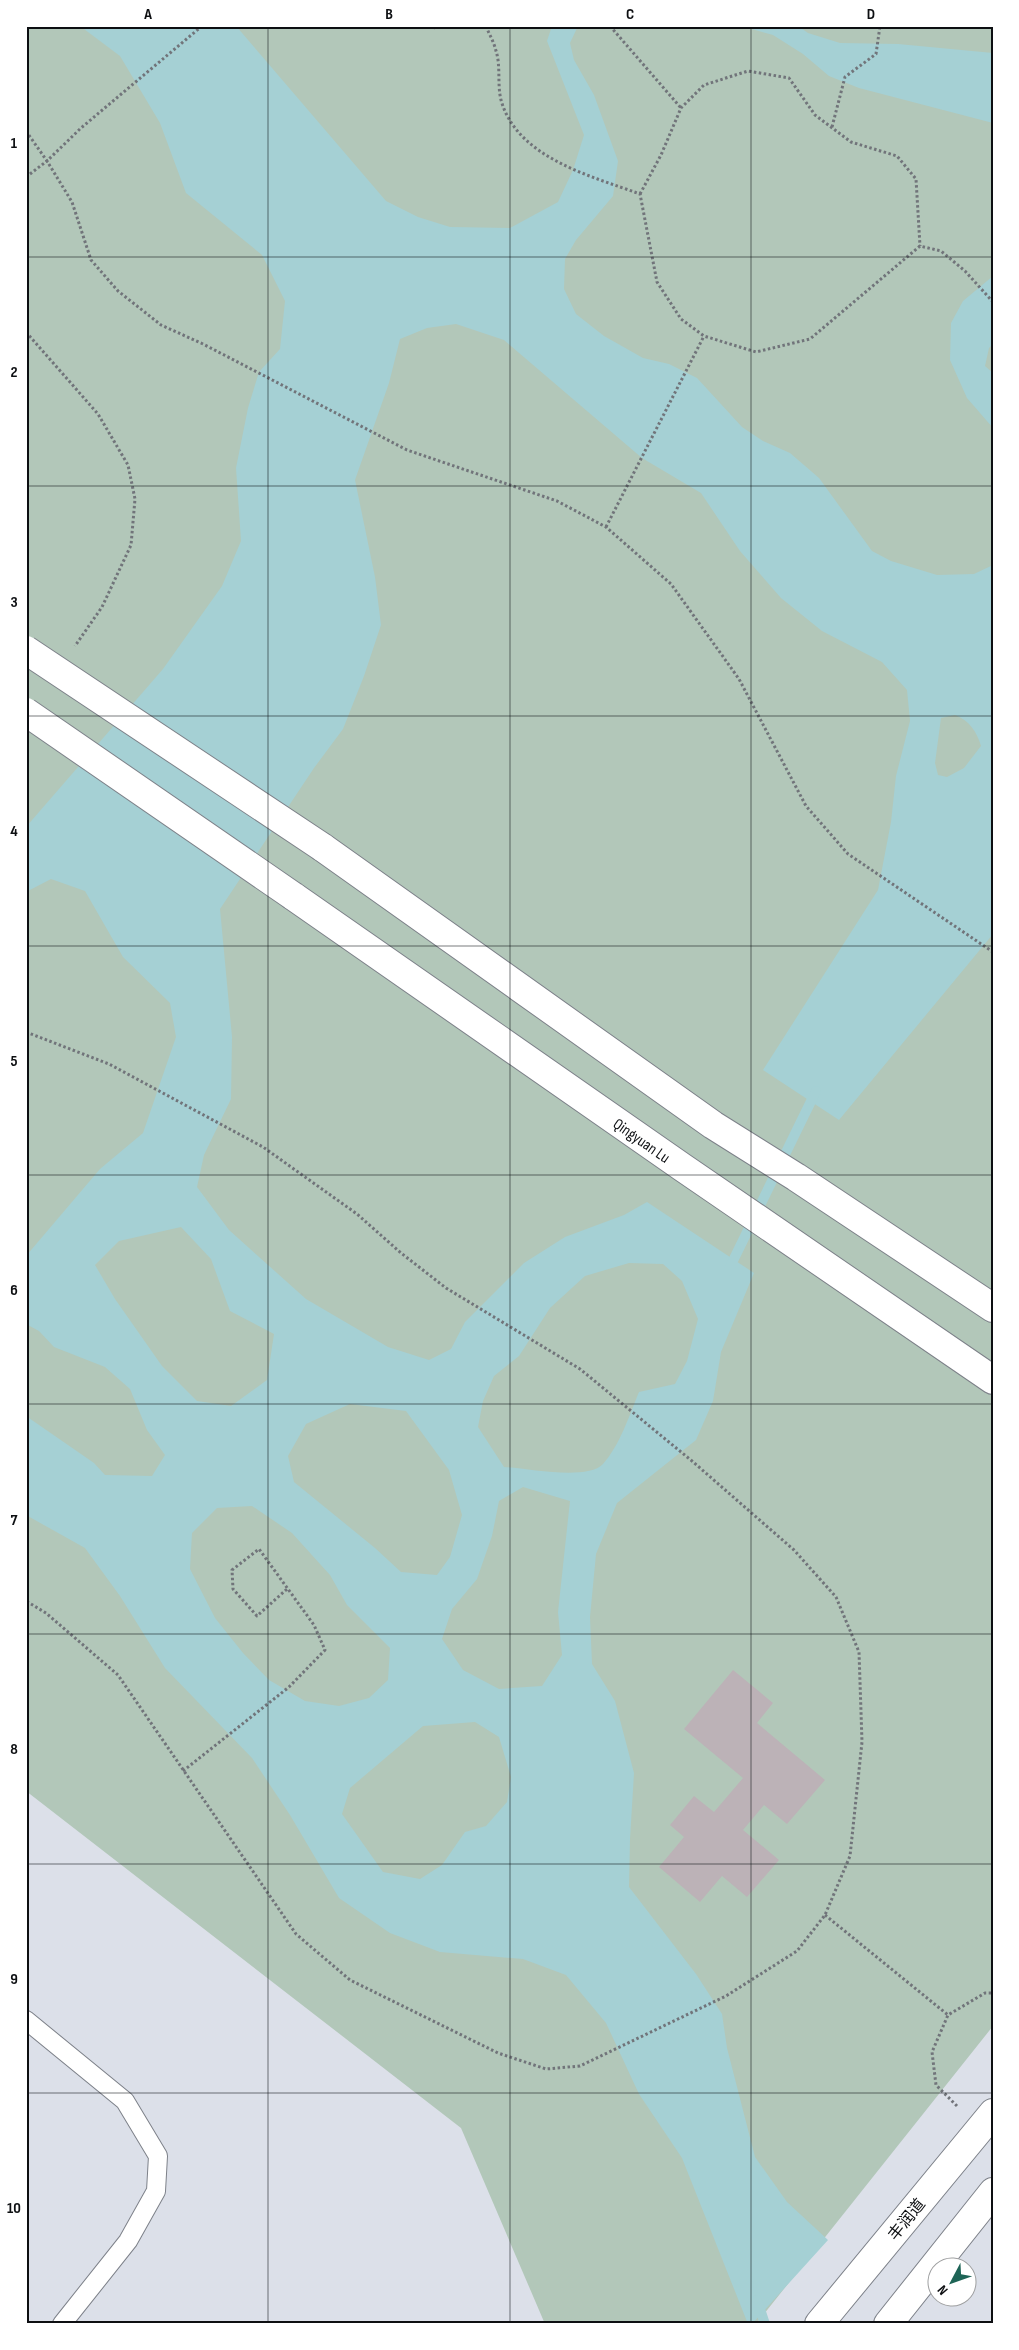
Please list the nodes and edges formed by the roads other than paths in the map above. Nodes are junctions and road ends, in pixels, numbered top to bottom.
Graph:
1 (26, 650) edge
2 (26, 712) edge
3 (993, 1308) edge
4 (993, 1380) edge
5 (26, 2020) edge
6 (986, 2121) edge
7 (993, 2192) edge
8 (824, 2318) edge
9 (62, 2324) edge
10 (888, 2324) edge

1 - 3 street, bridge
2 - 4 street, Qingyuan Lu, bridge
5 - 9 lane
6 - 8 street, 丰润道
7 - 10 street

